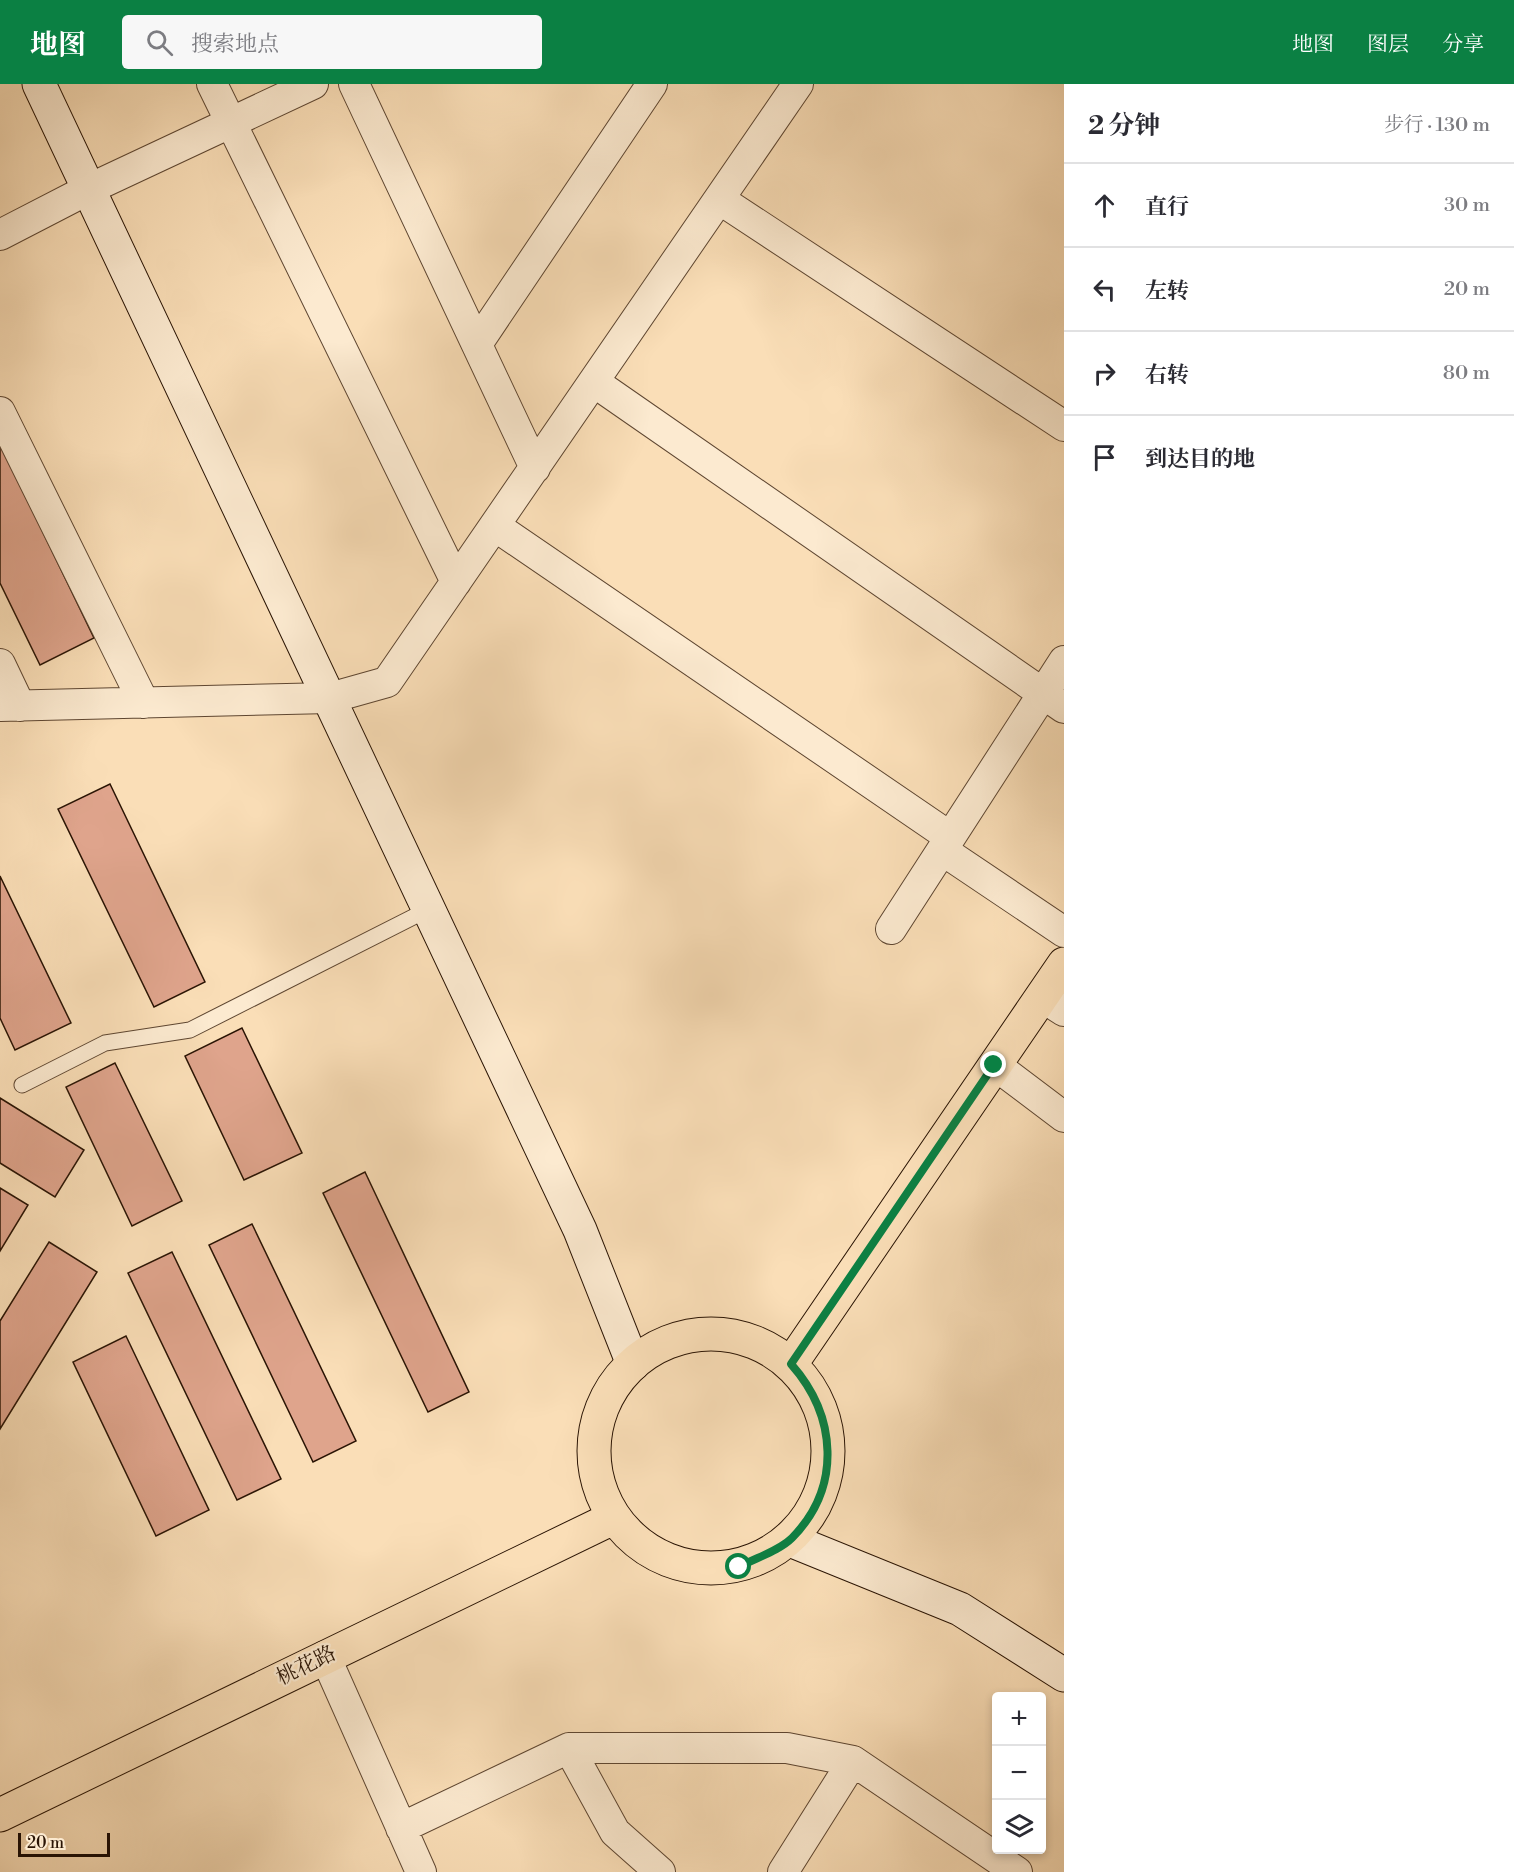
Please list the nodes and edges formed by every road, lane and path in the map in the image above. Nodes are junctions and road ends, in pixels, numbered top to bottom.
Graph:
1 (39, 84) edge
2 (212, 84) edge
3 (313, 84) edge
4 (354, 84) edge
5 (652, 84) edge
6 (798, 84) edge
7 (231, 123) junction
8 (89, 189) junction
9 (719, 200) junction
10 (0, 235) edge
11 (477, 344) junction
12 (594, 382) junction
13 (0, 412) edge
14 (1064, 426) edge
15 (536, 468) junction
16 (495, 526) junction
17 (456, 582) junction
18 (1064, 661) edge
19 (0, 664) edge
20 (330, 698) junction
21 (1054, 700) edge
22 (144, 703) junction
23 (10, 706) edge
24 (946, 843) junction
25 (429, 909) junction
26 (891, 930) dead end
27 (1064, 932) edge
28 (1064, 964) edge
29 (1053, 1004) edge
30 (994, 1065) junction
31 (22, 1085) dead end
32 (1064, 1117) edge
33 (633, 1364) junction
34 (791, 1364) junction
35 (614, 1518) junction
36 (790, 1540) junction
37 (325, 1656) junction
38 (1064, 1675) edge
39 (569, 1748) junction
40 (852, 1761) junction
41 (0, 1815) edge
42 (401, 1828) junction
43 (421, 1872) edge
44 (660, 1872) edge
45 (783, 1872) edge
46 (1017, 1872) edge

1 - 8 street
2 - 7 street
3 - 7 street
4 - 11 street
5 - 11 street
6 - 9 street
7 - 8 street
7 - 17 street
8 - 10 street
8 - 20 street
9 - 12 street
9 - 14 street
11 - 15 street
12 - 15 street
12 - 21 street
13 - 22 street
15 - 16 street
16 - 17 street
16 - 24 street
17 - 20 street
18 - 21 street
19 - 23 street
20 - 22 street
20 - 25 street
21 - 24 street
22 - 23 street
24 - 26 street
24 - 27 street
25 - 31 lane
25 - 33 street
28 - 29 main road
29 - 30 main road
30 - 32 street
30 - 34 main road
33 - 34 main road
33 - 35 main road
34 - 36 main road
35 - 36 main road
35 - 37 main road, 桃花路
36 - 38 street
37 - 41 main road, 桃花路
37 - 42 street
39 - 40 street
39 - 42 street
39 - 44 street
40 - 45 street
40 - 46 street
42 - 43 street

